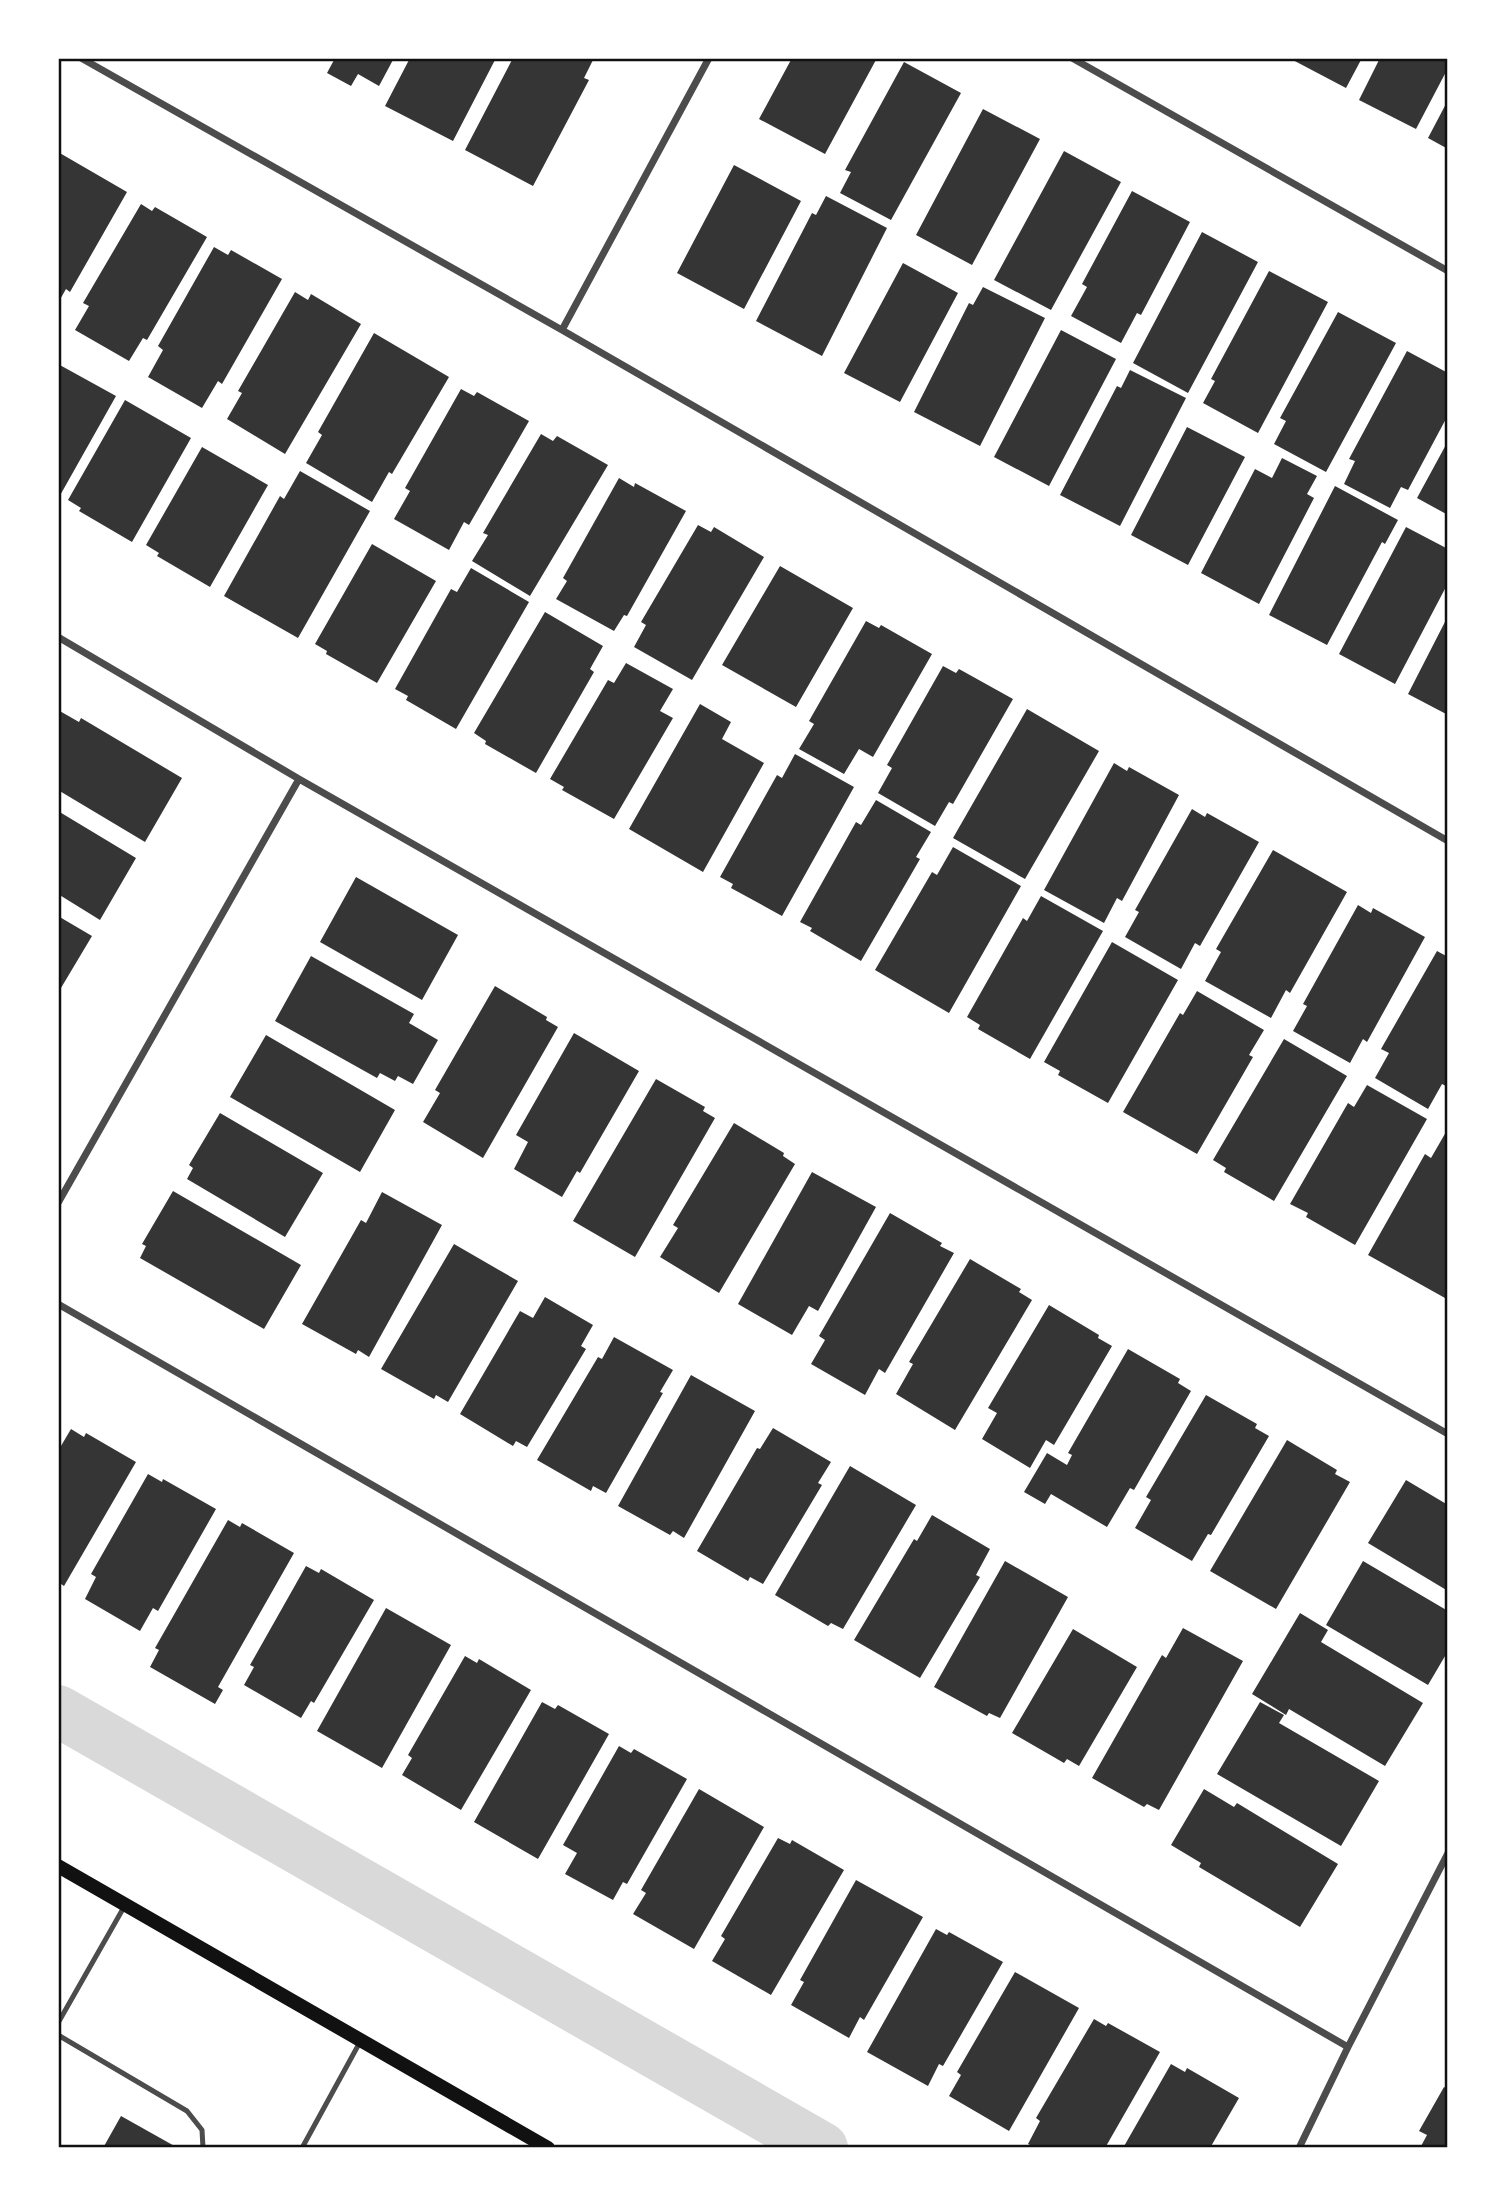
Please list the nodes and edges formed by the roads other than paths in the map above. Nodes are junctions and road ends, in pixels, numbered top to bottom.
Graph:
1 (81, 58) edge
2 (709, 58) edge
3 (1072, 58) edge
4 (1448, 271) edge
5 (562, 330) junction
6 (58, 637) edge
7 (299, 779) junction
8 (1448, 841) edge
9 (58, 1203) edge
10 (58, 1304) edge
11 (1448, 1434) edge
12 (1448, 1853) edge
13 (58, 1866) edge
14 (125, 1905) junction
15 (58, 2023) edge
16 (58, 2035) edge
17 (362, 2039) junction
18 (1348, 2046) junction
19 (203, 2148) edge
20 (302, 2148) edge
21 (548, 2148) edge
22 (1299, 2148) edge

1 - 5 street
2 - 5 street
3 - 4 street
5 - 8 street
6 - 7 street
7 - 9 street
7 - 11 street
10 - 18 street
12 - 18 street
13 - 14 main road
14 - 15 lane
14 - 17 main road
16 - 19 lane
17 - 20 lane
17 - 21 main road
18 - 22 street

